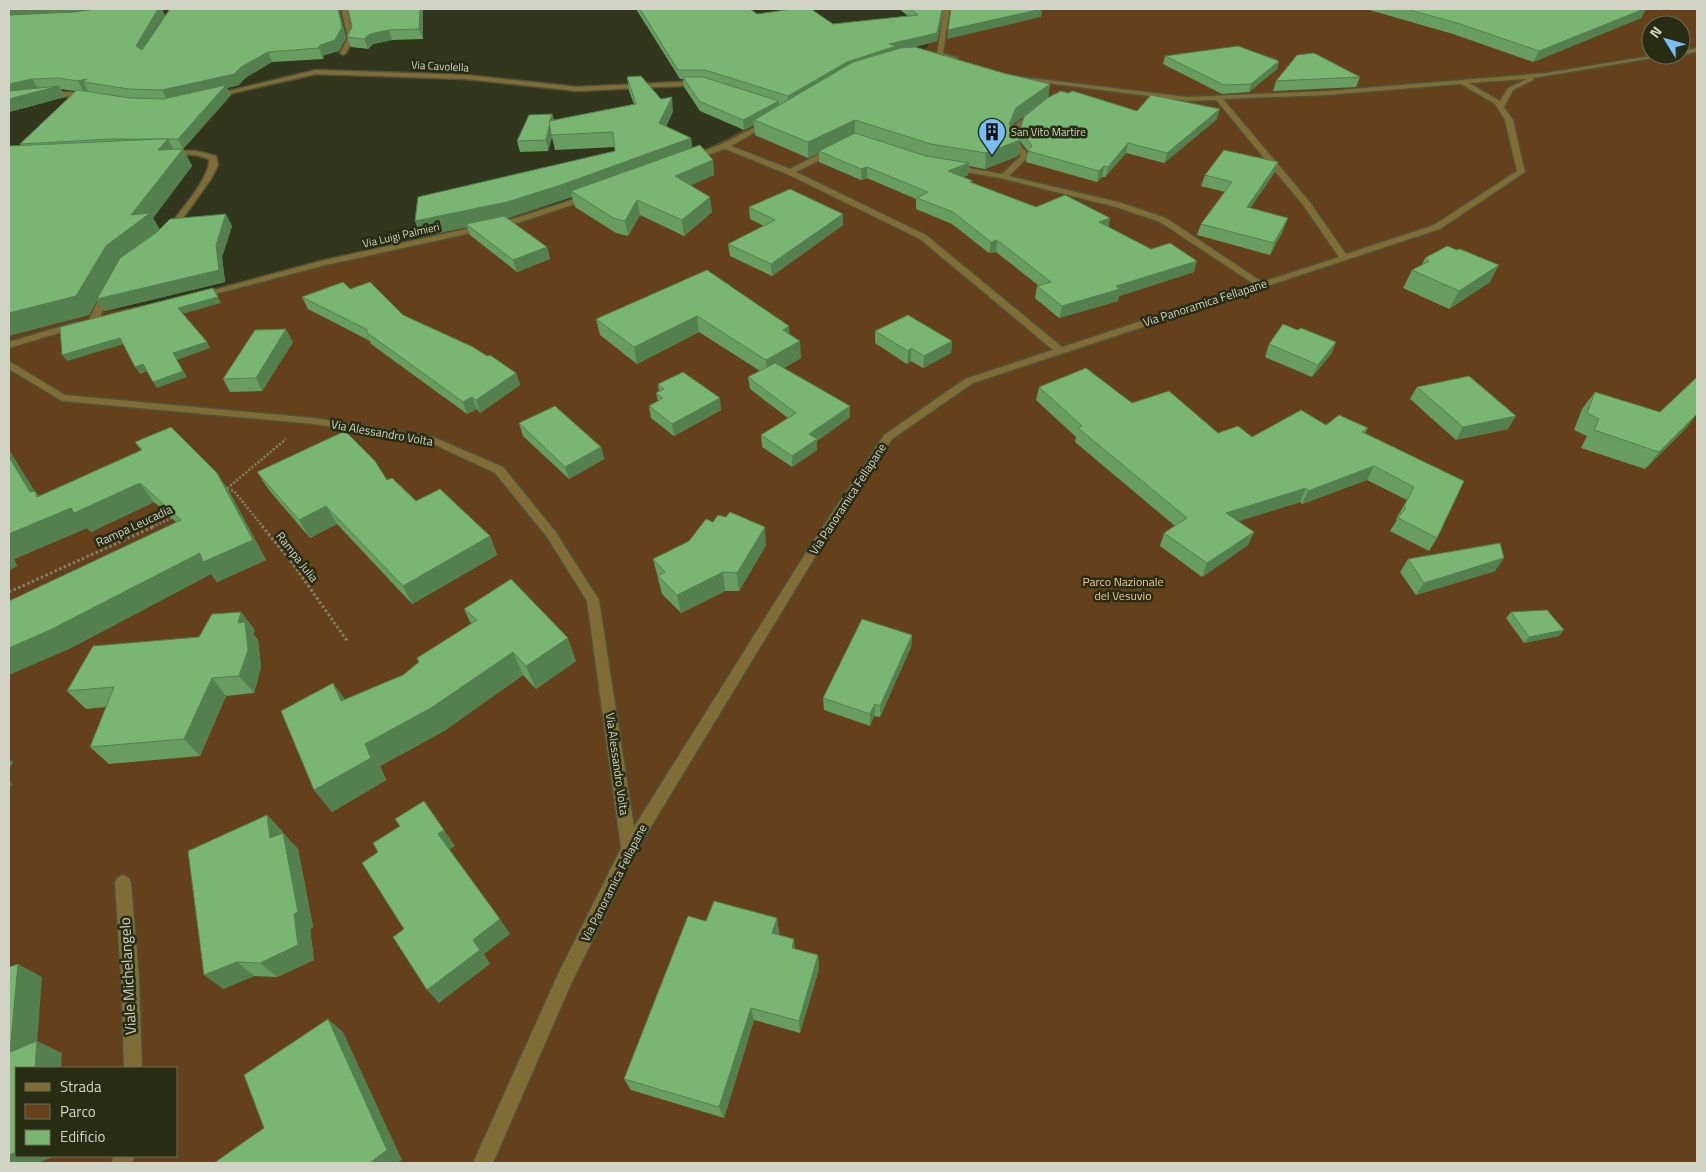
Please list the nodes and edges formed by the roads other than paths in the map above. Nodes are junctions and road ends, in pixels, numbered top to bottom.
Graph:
1 (344, 9) edge
2 (947, 9) edge
3 (343, 53) dead end
4 (940, 54) junction
5 (932, 55) edge
6 (1641, 59) edge
7 (967, 63) edge
8 (1546, 75) junction
9 (1011, 77) edge
10 (1462, 82) junction
11 (713, 85) edge
12 (1081, 86) junction
13 (1066, 93) edge
14 (38, 95) edge
15 (208, 97) edge
16 (1217, 97) junction
17 (97, 98) edge
18 (1043, 105) edge
19 (1500, 107) junction
20 (774, 120) edge
21 (725, 146) junction
22 (838, 147) edge
23 (161, 152) edge
24 (676, 164) edge
25 (948, 166) edge
26 (790, 172) junction
27 (1004, 177) junction
28 (603, 191) edge
29 (166, 234) edge
30 (1344, 258) junction
31 (113, 282) edge
32 (1261, 286) junction
33 (187, 298) edge
34 (104, 317) edge
35 (94, 319) junction
36 (9, 345) edge
37 (1060, 350) junction
38 (9, 365) edge
39 (629, 848) junction
40 (123, 883) dead end
41 (133, 1067) edge
42 (483, 1163) edge

1 - 3 street
2 - 4 street
4 - 5 street
4 - 7 street
6 - 8 street
8 - 10 street
8 - 19 street
9 - 12 street
10 - 16 street
10 - 19 street, Via Panoramica Fellapane
11 - 15 street, Via Cavolella
12 - 13 street
12 - 16 street
14 - 17 street
16 - 30 street
18 - 27 street
19 - 30 street, Via Panoramica Fellapane
20 - 21 street
21 - 24 street
21 - 26 street
22 - 26 street
23 - 29 street
25 - 27 street
26 - 37 street
27 - 32 street
28 - 33 street, Via Luigi Palmieri
30 - 32 street, Via Panoramica Fellapane
31 - 35 street
32 - 37 street, Via Panoramica Fellapane
34 - 35 street
35 - 36 street
37 - 39 street, Via Panoramica Fellapane
38 - 39 street, Via Alessandro Volta
39 - 42 street, Via Panoramica Fellapane
40 - 41 street, Viale Michelangelo

